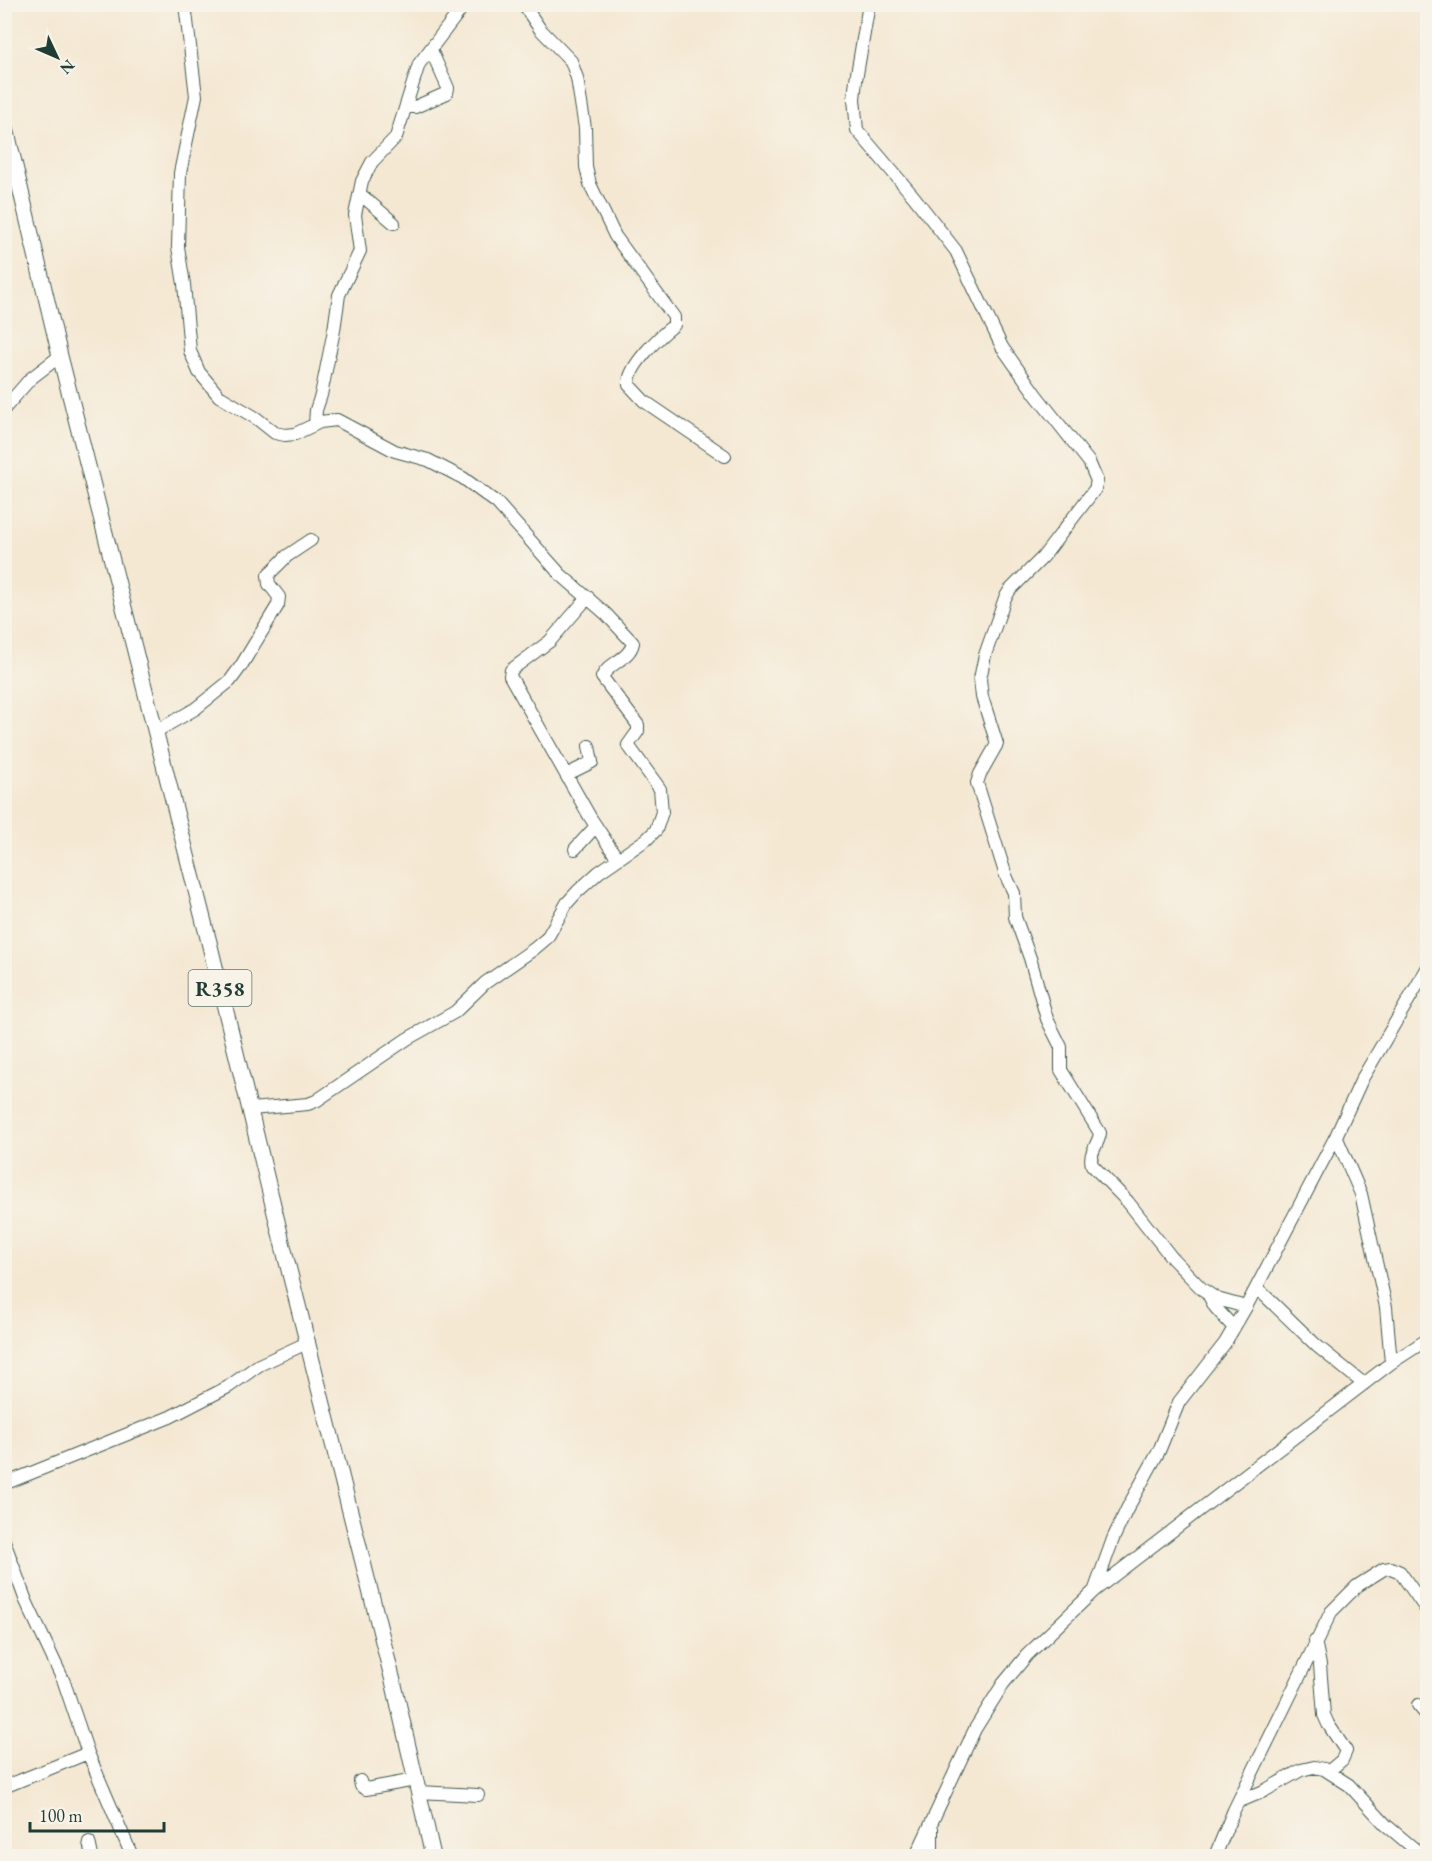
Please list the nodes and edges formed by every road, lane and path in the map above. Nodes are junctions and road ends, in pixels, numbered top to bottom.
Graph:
1 (185, 4) edge
2 (465, 4) edge
3 (523, 4) edge
4 (869, 4) edge
5 (430, 50) junction
6 (406, 107) junction
7 (4, 120) edge
8 (360, 194) junction
9 (394, 224) dead end
10 (60, 356) junction
11 (4, 409) edge
12 (315, 424) junction
13 (725, 456) dead end
14 (312, 540) dead end
15 (588, 597) junction
16 (155, 732) junction
17 (589, 746) dead end
18 (566, 775) junction
19 (596, 826) junction
20 (575, 849) dead end
21 (617, 858) junction
22 (1428, 967) edge
23 (251, 1109) junction
24 (1336, 1136) junction
25 (1257, 1288) junction
26 (1208, 1294) junction
27 (1246, 1307) junction
28 (1234, 1328) junction
29 (1428, 1339) edge
30 (309, 1342) junction
31 (1391, 1363) junction
32 (1364, 1384) junction
33 (4, 1484) edge
34 (4, 1541) edge
35 (1095, 1590) junction
36 (1428, 1612) edge
37 (1315, 1641) junction
38 (1418, 1705) dead end
39 (1428, 1717) edge
40 (88, 1753) junction
41 (1329, 1771) junction
42 (360, 1781) dead end
43 (417, 1786) junction
44 (4, 1787) edge
45 (478, 1795) dead end
46 (1238, 1802) junction
47 (932, 1823) junction
48 (90, 1842) dead end
49 (1428, 1849) edge
50 (1423, 1856) edge
51 (92, 1857) edge
52 (132, 1857) edge
53 (433, 1857) edge
54 (916, 1857) edge
55 (932, 1857) edge
56 (1215, 1857) edge

1 - 12 street
2 - 5 street
3 - 13 street
4 - 26 street
5 - 6 street
5 - 6 street
6 - 8 street
7 - 10 main road, R358
8 - 9 street
8 - 12 street
10 - 11 street
10 - 16 main road, R358
12 - 15 street
14 - 16 street
15 - 18 street
15 - 21 street
16 - 23 main road, R358
17 - 18 street
18 - 19 street
19 - 20 street
19 - 21 street
21 - 23 street
22 - 24 street
23 - 30 main road, R358
24 - 25 street
24 - 31 street
25 - 27 street
25 - 32 street
26 - 27 street
26 - 28 street
27 - 28 street
28 - 35 street
29 - 31 street
30 - 33 street
30 - 43 main road, R358
31 - 32 street
32 - 35 street
34 - 40 street
35 - 47 street
36 - 37 street
37 - 41 street
37 - 46 street
38 - 39 street
40 - 44 street
40 - 52 street
41 - 46 street
41 - 50 street
42 - 43 street
43 - 45 street
43 - 53 main road, R358
46 - 56 street
47 - 54 street
47 - 55 street
48 - 51 street
49 - 50 street

